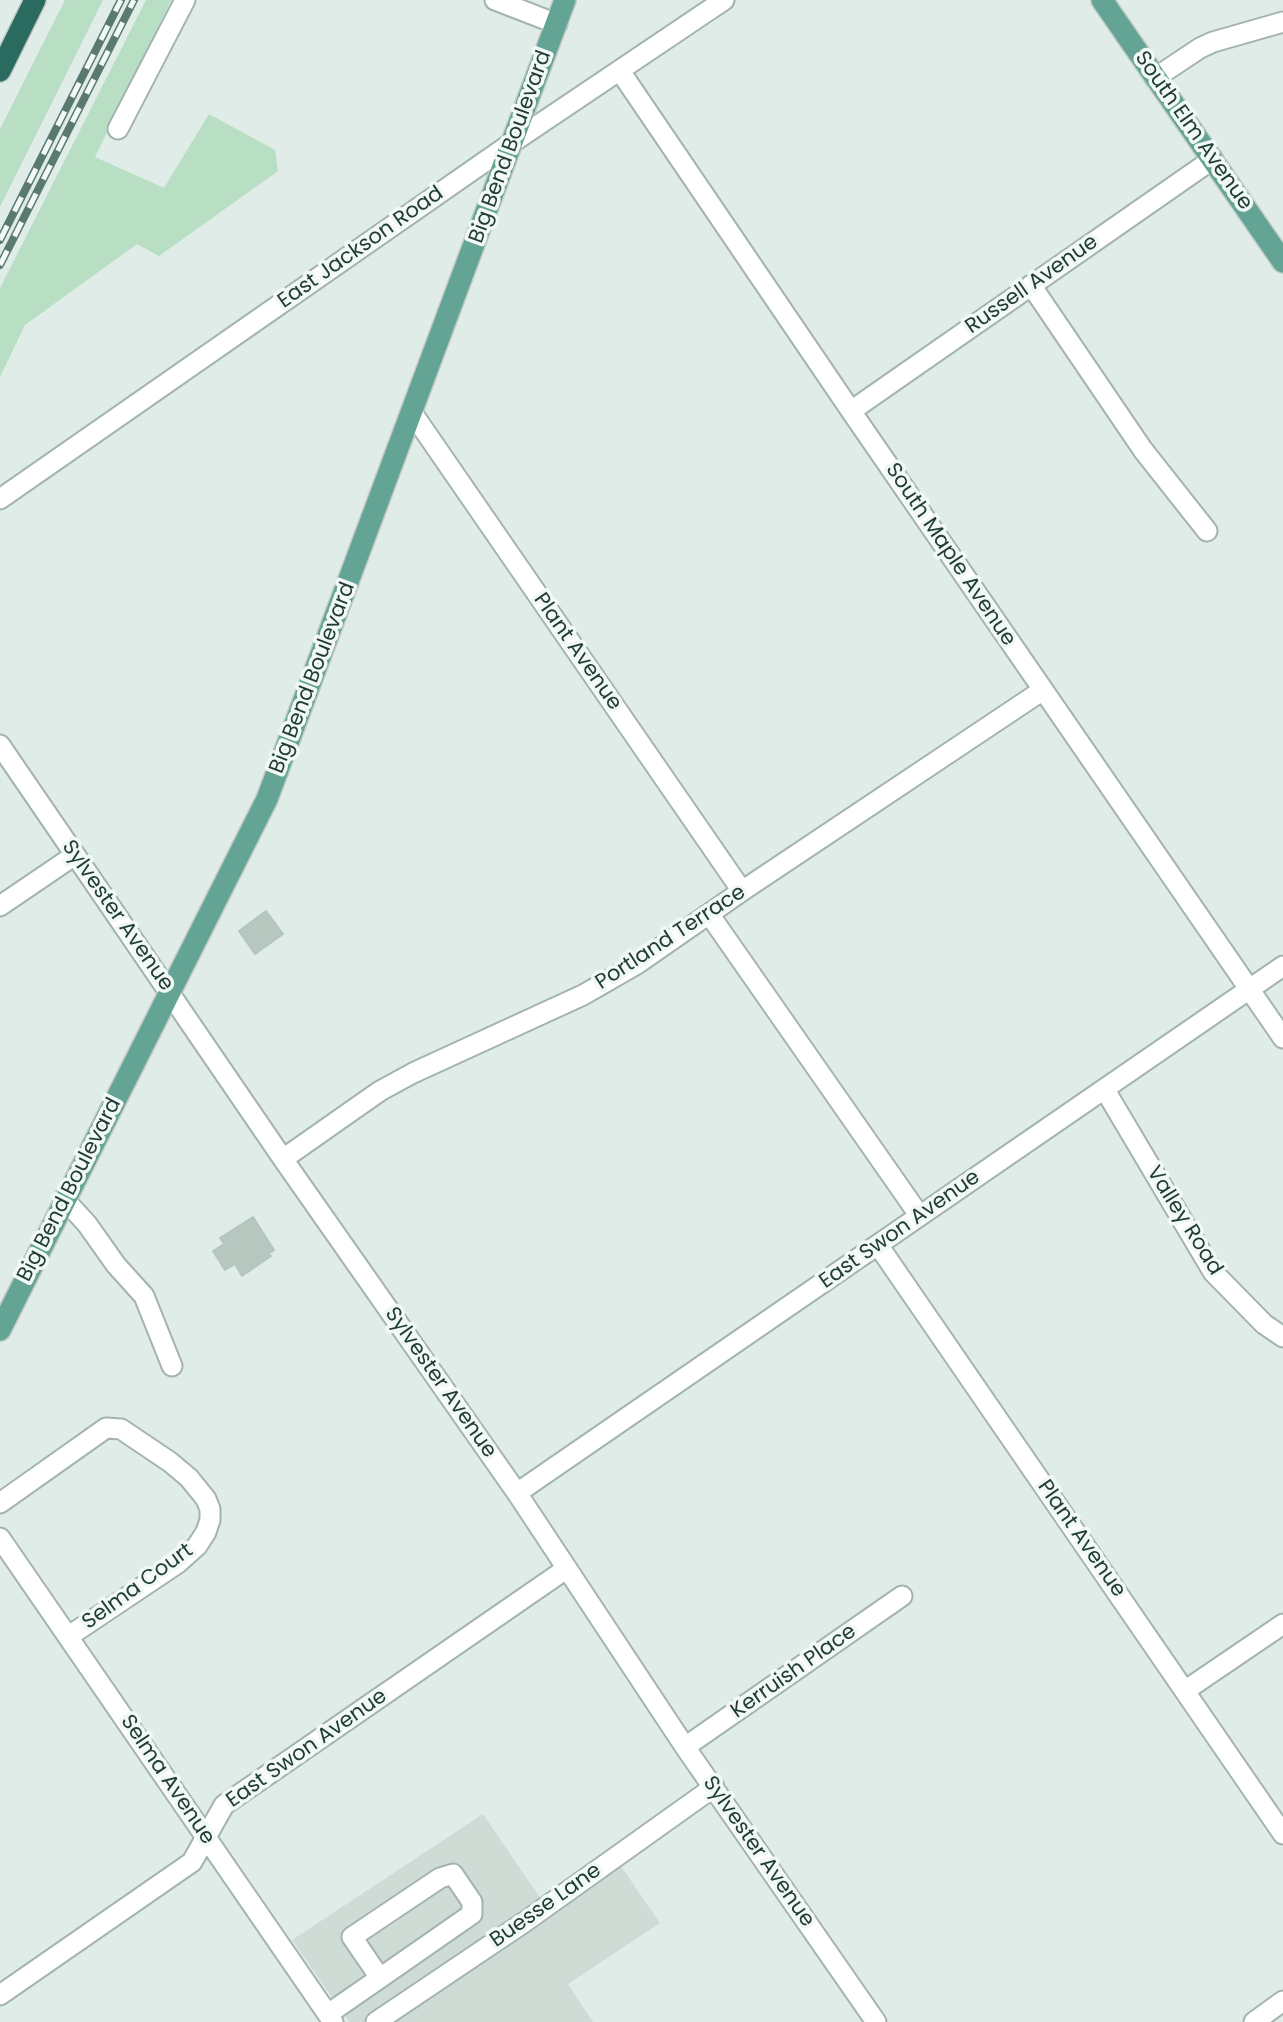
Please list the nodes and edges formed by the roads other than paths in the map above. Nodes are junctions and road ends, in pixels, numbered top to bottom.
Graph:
1 (35, 0) edge
2 (185, 0) edge
3 (495, 0) edge
4 (565, 0) edge
5 (724, 0) edge
6 (1102, 0) edge
7 (1283, 22) edge
8 (557, 24) junction
9 (0, 71) edge
10 (620, 71) junction
11 (1155, 78) junction
12 (118, 129) dead end
13 (513, 142) junction
14 (1213, 159) junction
15 (1283, 262) edge
16 (1031, 285) junction
17 (851, 411) junction
18 (412, 414) junction
19 (0, 499) edge
20 (1207, 531) dead end
21 (1043, 690) junction
22 (0, 745) edge
23 (75, 855) junction
24 (742, 891) junction
25 (0, 906) edge
26 (709, 914) junction
27 (1283, 966) edge
28 (1250, 989) junction
29 (170, 993) junction
30 (1283, 1038) edge
31 (1105, 1090) junction
32 (283, 1159) junction
33 (64, 1199) junction
34 (919, 1215) junction
35 (878, 1245) junction
36 (0, 1330) edge
37 (1283, 1337) edge
38 (172, 1366) dead end
39 (517, 1493) junction
40 (0, 1503) edge
41 (0, 1538) edge
42 (566, 1569) junction
43 (902, 1596) dead end
44 (1283, 1624) edge
45 (69, 1636) junction
46 (1186, 1690) junction
47 (685, 1747) junction
48 (714, 1787) junction
49 (1283, 1835) edge
50 (206, 1839) junction
51 (380, 1978) junction
52 (0, 1995) edge
53 (1283, 2001) edge
54 (330, 2018) edge
55 (1263, 2019) edge
56 (376, 2022) edge
57 (876, 2022) edge

1 - 9 highway
2 - 12 street
3 - 8 street
4 - 8 main road, Big Bend Boulevard
5 - 10 street, East Jackson Road
6 - 11 main road, South Elm Avenue
7 - 11 street
8 - 13 main road, Big Bend Boulevard
10 - 13 street, East Jackson Road
10 - 17 street, South Maple Avenue
11 - 14 main road, South Elm Avenue
13 - 18 main road, Big Bend Boulevard
13 - 19 street, East Jackson Road
14 - 15 main road, South Elm Avenue
14 - 16 street, Russell Avenue
16 - 17 street, Russell Avenue
16 - 20 street
17 - 21 street, South Maple Avenue
18 - 24 street, Plant Avenue
18 - 29 main road, Big Bend Boulevard
21 - 24 street, Portland Terrace
21 - 28 street, South Maple Avenue
22 - 23 street, Sylvester Avenue
23 - 25 street
23 - 29 street, Sylvester Avenue
24 - 26 street, Portland Terrace
26 - 32 street, Portland Terrace
26 - 34 street
27 - 28 street, East Swon Avenue
28 - 30 street, South Maple Avenue
28 - 31 street, East Swon Avenue
29 - 32 street, Sylvester Avenue
29 - 33 main road, Big Bend Boulevard
31 - 34 street, East Swon Avenue
31 - 37 street, Valley Road
32 - 39 street, Sylvester Avenue
33 - 36 main road, Big Bend Boulevard
33 - 38 street
34 - 35 street, East Swon Avenue
35 - 39 street, East Swon Avenue
35 - 46 street, Plant Avenue
39 - 42 street, Sylvester Avenue
40 - 45 street, Selma Court
41 - 45 street, Selma Avenue
42 - 47 street, Sylvester Avenue
42 - 50 street, East Swon Avenue
43 - 47 street, Kerruish Place
44 - 46 street
45 - 50 street, Selma Avenue
46 - 49 street, Plant Avenue
47 - 48 street, Sylvester Avenue
48 - 56 street, Buesse Lane
48 - 57 street, Sylvester Avenue
50 - 52 street, East Swon Avenue
50 - 54 street, Selma Avenue
51 - 51 street
51 - 54 street
53 - 55 street

